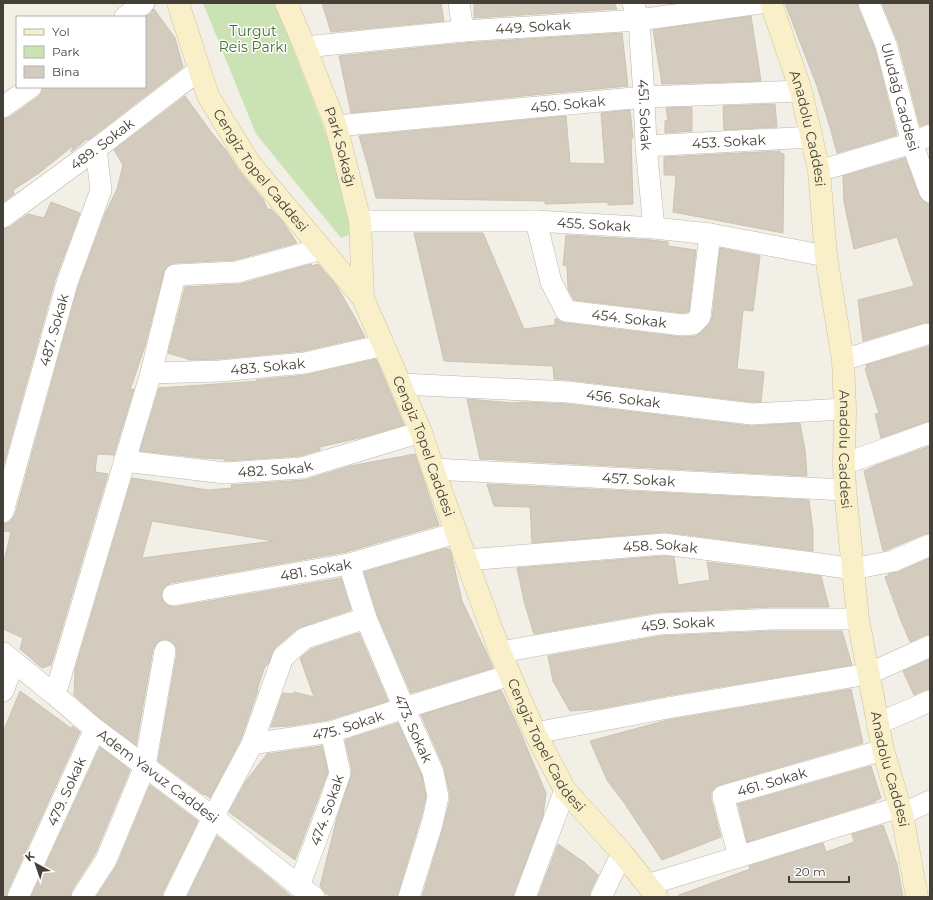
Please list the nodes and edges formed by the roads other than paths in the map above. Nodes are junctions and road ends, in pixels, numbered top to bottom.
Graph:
1 (144, 3) edge
2 (178, 3) edge
3 (286, 3) edge
4 (459, 3) edge
5 (760, 3) edge
6 (770, 3) edge
7 (869, 3) edge
8 (636, 12) edge
9 (126, 16) edge
10 (463, 31) junction
11 (305, 47) junction
12 (199, 70) junction
13 (29, 88) edge
14 (801, 91) junction
15 (644, 97) junction
16 (3, 107) edge
17 (336, 126) junction
18 (812, 137) junction
19 (921, 139) edge
20 (646, 146) junction
21 (96, 149) junction
22 (819, 171) junction
23 (930, 192) edge
24 (3, 217) edge
25 (360, 221) junction
26 (536, 221) junction
27 (654, 228) junction
28 (710, 234) junction
29 (321, 249) junction
30 (826, 256) junction
31 (363, 298) junction
32 (927, 334) dead end
33 (384, 345) junction
34 (843, 360) junction
35 (151, 373) junction
36 (401, 384) junction
37 (845, 409) junction
38 (421, 432) junction
39 (930, 433) edge
40 (124, 461) junction
41 (844, 464) junction
42 (433, 469) junction
43 (845, 490) junction
44 (3, 512) edge
45 (456, 533) junction
46 (930, 545) edge
47 (466, 560) junction
48 (349, 564) junction
49 (853, 569) junction
50 (172, 595) dead end
51 (366, 618) junction
52 (858, 620) junction
53 (930, 646) edge
54 (165, 651) dead end
55 (500, 652) junction
56 (8, 657) edge
57 (868, 674) junction
58 (510, 675) junction
59 (3, 691) edge
60 (55, 695) junction
61 (930, 701) edge
62 (404, 708) junction
63 (877, 724) junction
64 (95, 729) junction
65 (331, 732) junction
66 (535, 733) junction
67 (252, 744) junction
68 (883, 750) junction
69 (145, 766) junction
70 (565, 790) junction
71 (930, 801) edge
72 (901, 810) junction
73 (213, 817) junction
74 (622, 853) junction
75 (739, 857) junction
76 (307, 891) edge
77 (652, 891) edge
78 (18, 897) edge
79 (82, 897) edge
80 (174, 897) edge
81 (409, 897) edge
82 (526, 897) edge
83 (601, 897) edge
84 (917, 897) edge

1 - 9 street
2 - 12 street, Cengiz Topel Caddesi
3 - 11 street, Park Sokağı
4 - 10 street
5 - 8 street, 449. Sokak
6 - 14 street, Anadolu Caddesi
7 - 19 street, Uludağ Caddesi
8 - 10 street, 449. Sokak
8 - 15 street, 451. Sokak
10 - 11 street, 449. Sokak
11 - 17 street, Park Sokağı
12 - 21 street, 489. Sokak
12 - 29 street, Cengiz Topel Caddesi
13 - 16 street
14 - 15 street, 450. Sokak
14 - 18 street, Anadolu Caddesi
15 - 17 street, 450. Sokak
15 - 20 street, 451. Sokak
17 - 25 street, Park Sokağı
18 - 20 street, 453. Sokak
18 - 22 street, Anadolu Caddesi
19 - 22 street
19 - 23 street, Uludağ Caddesi
20 - 27 street, 451. Sokak
21 - 24 street, 489. Sokak
21 - 44 street, 487. Sokak
22 - 30 street, Anadolu Caddesi
25 - 26 street, 455. Sokak
25 - 31 street, Park Sokağı
26 - 27 street, 455. Sokak
26 - 28 street, 454. Sokak
27 - 28 street, 455. Sokak
28 - 30 street, 455. Sokak
29 - 31 street, Cengiz Topel Caddesi
29 - 35 street
30 - 34 street, Anadolu Caddesi
31 - 33 street, Cengiz Topel Caddesi
32 - 34 street
33 - 35 street, 483. Sokak
33 - 36 street, Cengiz Topel Caddesi
34 - 37 street, Anadolu Caddesi
35 - 40 street
36 - 37 street, 456. Sokak
36 - 38 street, Cengiz Topel Caddesi
37 - 41 street, Anadolu Caddesi
38 - 40 street, 482. Sokak
38 - 42 street, Cengiz Topel Caddesi
39 - 41 street
40 - 60 street
41 - 43 street, Anadolu Caddesi
42 - 43 street, 457. Sokak
42 - 45 street, Cengiz Topel Caddesi
43 - 49 street, Anadolu Caddesi
45 - 47 street, Cengiz Topel Caddesi
45 - 48 street, 481. Sokak
46 - 49 street
47 - 49 street, 458. Sokak
47 - 55 street, Cengiz Topel Caddesi
48 - 50 street, 481. Sokak
48 - 51 street, 473. Sokak
49 - 52 street, Anadolu Caddesi
51 - 62 street, 473. Sokak
51 - 67 street
52 - 55 street, 459. Sokak
52 - 57 street, Anadolu Caddesi
53 - 57 street
54 - 69 street
55 - 58 street, Cengiz Topel Caddesi
56 - 59 street
56 - 60 street, Adem Yavuz Caddesi
57 - 63 street, Anadolu Caddesi
57 - 66 street
58 - 62 street, 475. Sokak
58 - 66 street, Cengiz Topel Caddesi
60 - 64 street, Adem Yavuz Caddesi
61 - 63 street
62 - 65 street, 475. Sokak
62 - 81 street, 473. Sokak
63 - 68 street, Anadolu Caddesi
64 - 69 street, Adem Yavuz Caddesi
64 - 78 street, 479. Sokak
65 - 67 street, 475. Sokak
65 - 76 street, 474. Sokak
66 - 70 street, Cengiz Topel Caddesi
67 - 73 street
68 - 72 street, Anadolu Caddesi
68 - 75 street, 461. Sokak
69 - 73 street, Adem Yavuz Caddesi
69 - 79 street
70 - 74 street, Cengiz Topel Caddesi
70 - 82 street
71 - 72 street
72 - 75 street
72 - 84 street, Anadolu Caddesi
73 - 76 street, Adem Yavuz Caddesi
73 - 80 street
74 - 77 street, Cengiz Topel Caddesi
74 - 83 street
75 - 77 street

